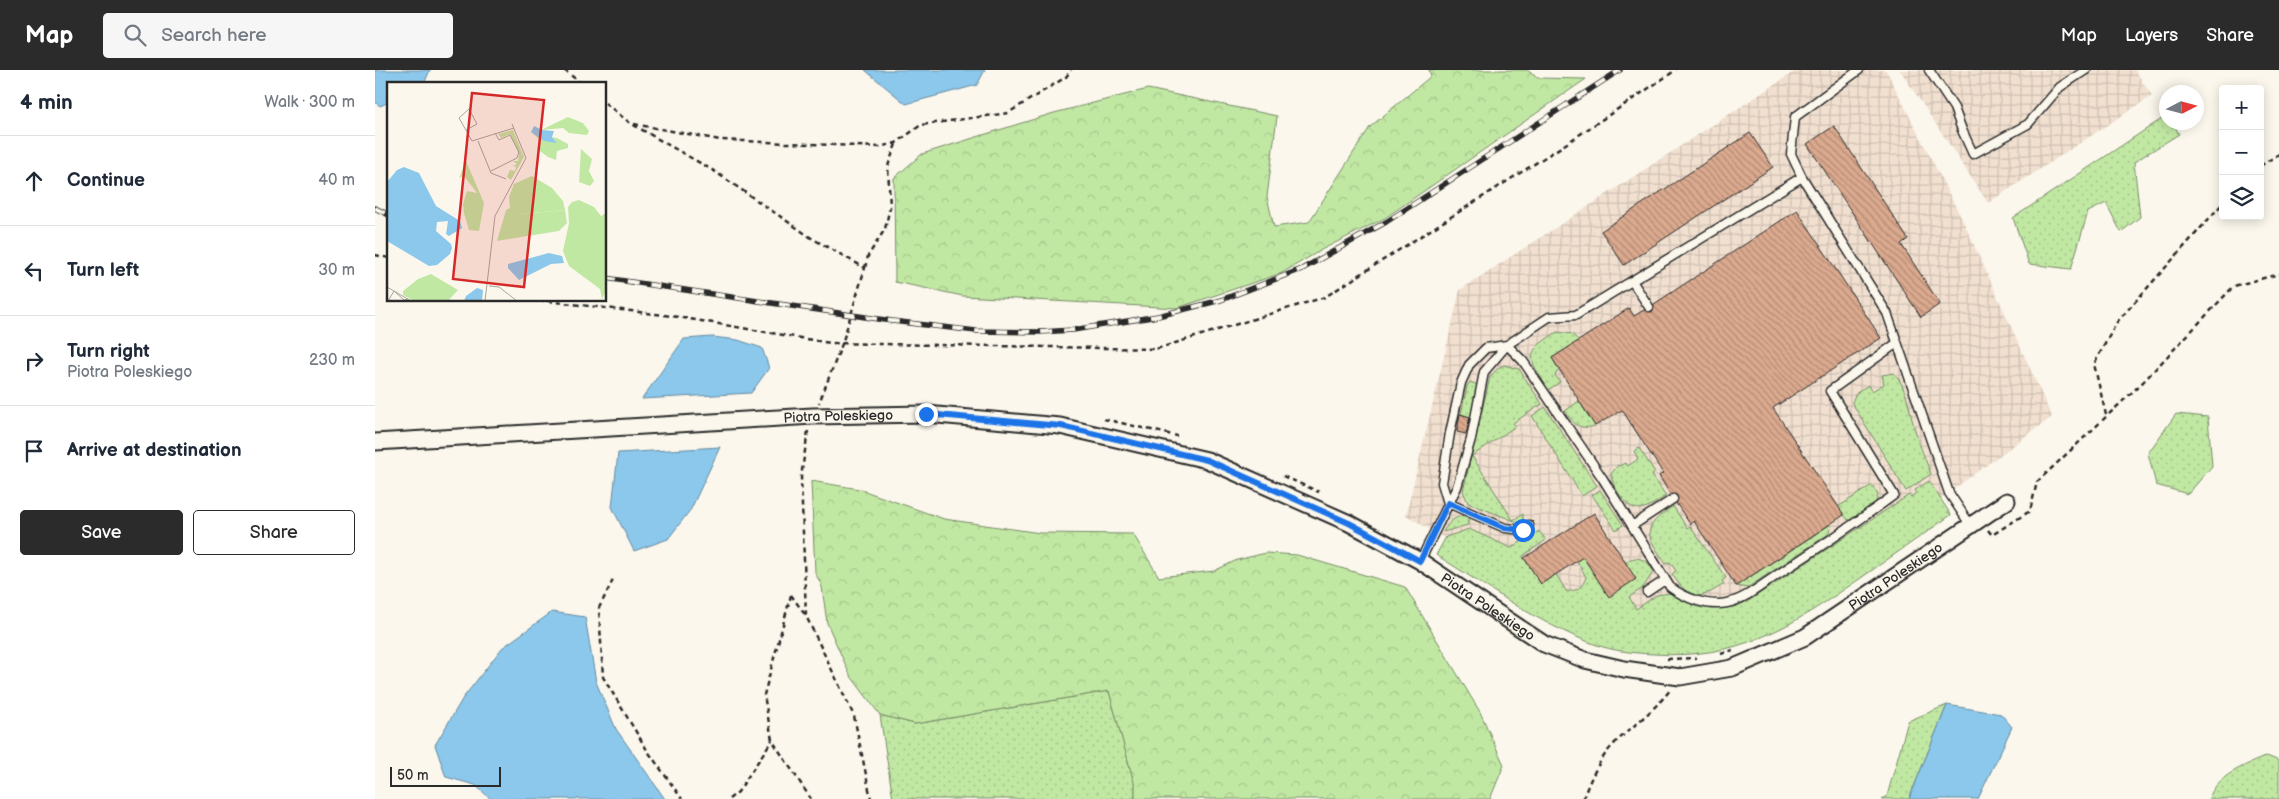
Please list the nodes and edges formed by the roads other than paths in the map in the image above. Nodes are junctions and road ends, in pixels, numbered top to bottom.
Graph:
1 (1859, 70) edge
2 (1929, 70) edge
3 (2086, 70) edge
4 (1801, 177) junction
5 (1632, 281) junction
6 (1649, 307) dead end
7 (1897, 343) junction
8 (1507, 345) junction
9 (375, 442) edge
10 (1673, 499) dead end
11 (2007, 501) dead end
12 (1448, 503) junction
13 (1529, 525) dead end
14 (1632, 526) junction
15 (1978, 526) junction
16 (1420, 561) junction
17 (1665, 580) junction
18 (1647, 592) dead end

1 - 4 lane
2 - 3 lane
4 - 5 lane
4 - 7 lane
5 - 6 lane
5 - 8 lane
7 - 15 lane
7 - 17 lane
8 - 12 lane
8 - 12 lane
8 - 14 lane
9 - 16 street, Piotra Poleskiego
10 - 14 lane
11 - 15 street, Piotra Poleskiego
12 - 13 lane
12 - 16 lane
14 - 17 lane
15 - 16 street, Piotra Poleskiego
17 - 18 lane

